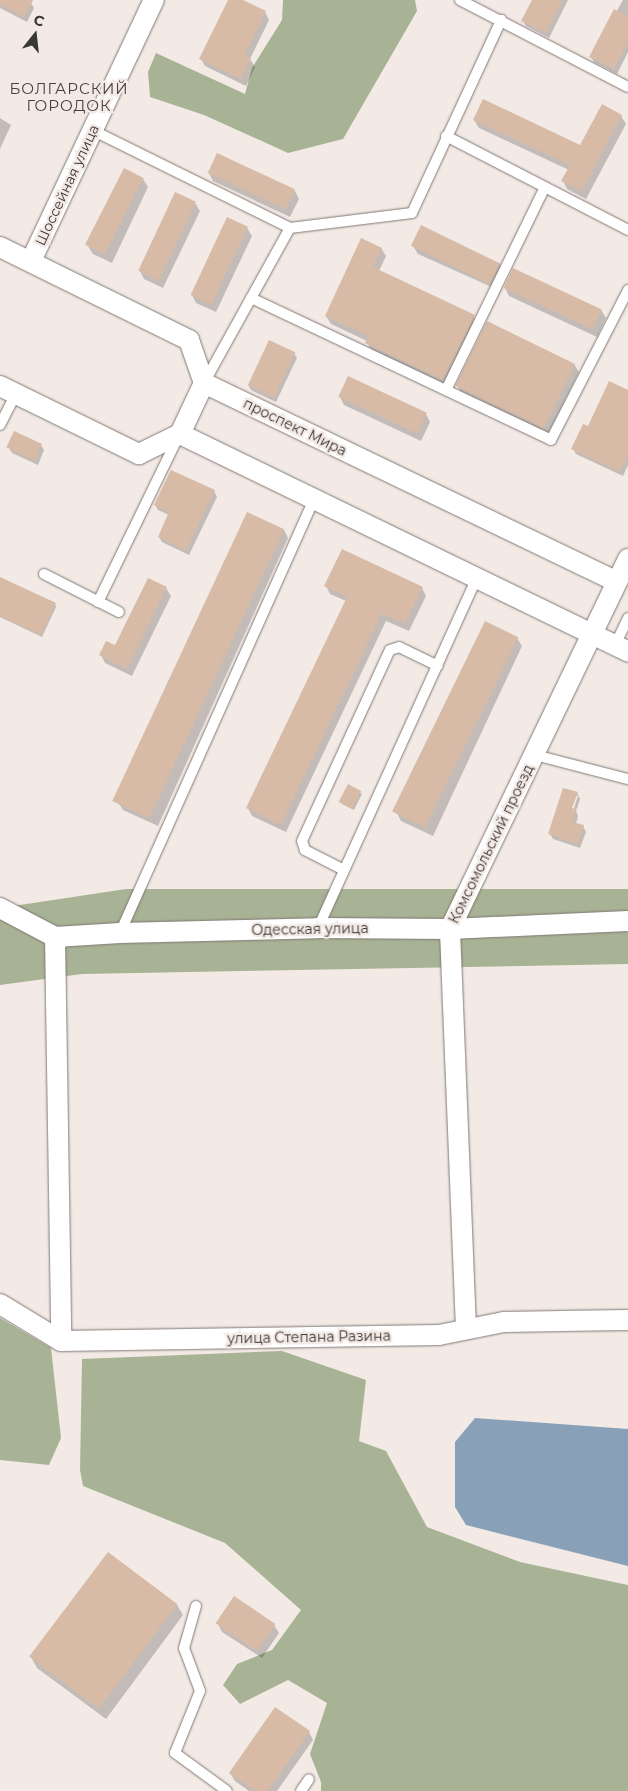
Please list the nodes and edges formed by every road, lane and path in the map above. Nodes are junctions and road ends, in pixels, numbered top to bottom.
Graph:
1 (154, 0) edge
2 (460, 0) edge
3 (501, 20) junction
4 (628, 87) edge
5 (92, 130) junction
6 (446, 136) junction
7 (544, 189) junction
8 (290, 228) junction
9 (628, 230) edge
10 (0, 247) edge
11 (31, 261) junction
12 (628, 290) edge
13 (251, 298) junction
14 (204, 383) junction
15 (8, 390) edge
16 (446, 390) junction
17 (0, 425) edge
18 (180, 434) junction
19 (314, 499) junction
20 (628, 559) edge
21 (44, 574) dead end
22 (477, 578) junction
23 (617, 582) junction
24 (98, 602) junction
25 (119, 612) dead end
26 (628, 618) edge
27 (592, 635) junction
28 (621, 649) edge
29 (438, 666) junction
30 (535, 755) junction
31 (628, 779) edge
32 (344, 870) junction
33 (0, 908) edge
34 (628, 921) edge
35 (318, 928) junction
36 (450, 929) junction
37 (120, 932) junction
38 (55, 937) junction
39 (0, 1304) edge
40 (628, 1320) edge
41 (466, 1329) junction
42 (61, 1342) junction
43 (196, 1606) dead end
44 (309, 1778) dead end
45 (227, 1791) edge
46 (301, 1791) edge

1 - 5 street, Шоссейная улица
2 - 3 lane
3 - 4 lane
3 - 6 lane
5 - 8 lane
5 - 11 street, Шоссейная улица
6 - 7 lane
6 - 8 lane
7 - 9 lane
7 - 16 lane
8 - 13 lane
10 - 11 street
11 - 14 street
12 - 16 lane
13 - 14 lane
13 - 16 lane
14 - 18 street
14 - 23 street, проспект Мира
15 - 17 lane
15 - 18 street
18 - 19 street
18 - 24 lane
19 - 22 street
19 - 37 lane
20 - 23 street, Комсомольский проезд
21 - 24 lane
22 - 27 street
22 - 29 lane
23 - 27 street, Комсомольский проезд
24 - 25 lane
26 - 28 lane
27 - 28 street
27 - 30 street, Комсомольский проезд
29 - 32 lane
29 - 32 lane
30 - 31 lane
30 - 36 street, Комсомольский проезд
32 - 35 lane
33 - 38 street
34 - 36 street, Одесская улица
35 - 36 street, Одесская улица
35 - 37 street, Одесская улица
36 - 41 street, Комсомольский проезд
37 - 38 street, Одесская улица
38 - 42 street
39 - 42 street
40 - 41 street, улица Степана Разина
41 - 42 street, улица Степана Разина
43 - 45 lane
44 - 46 lane

